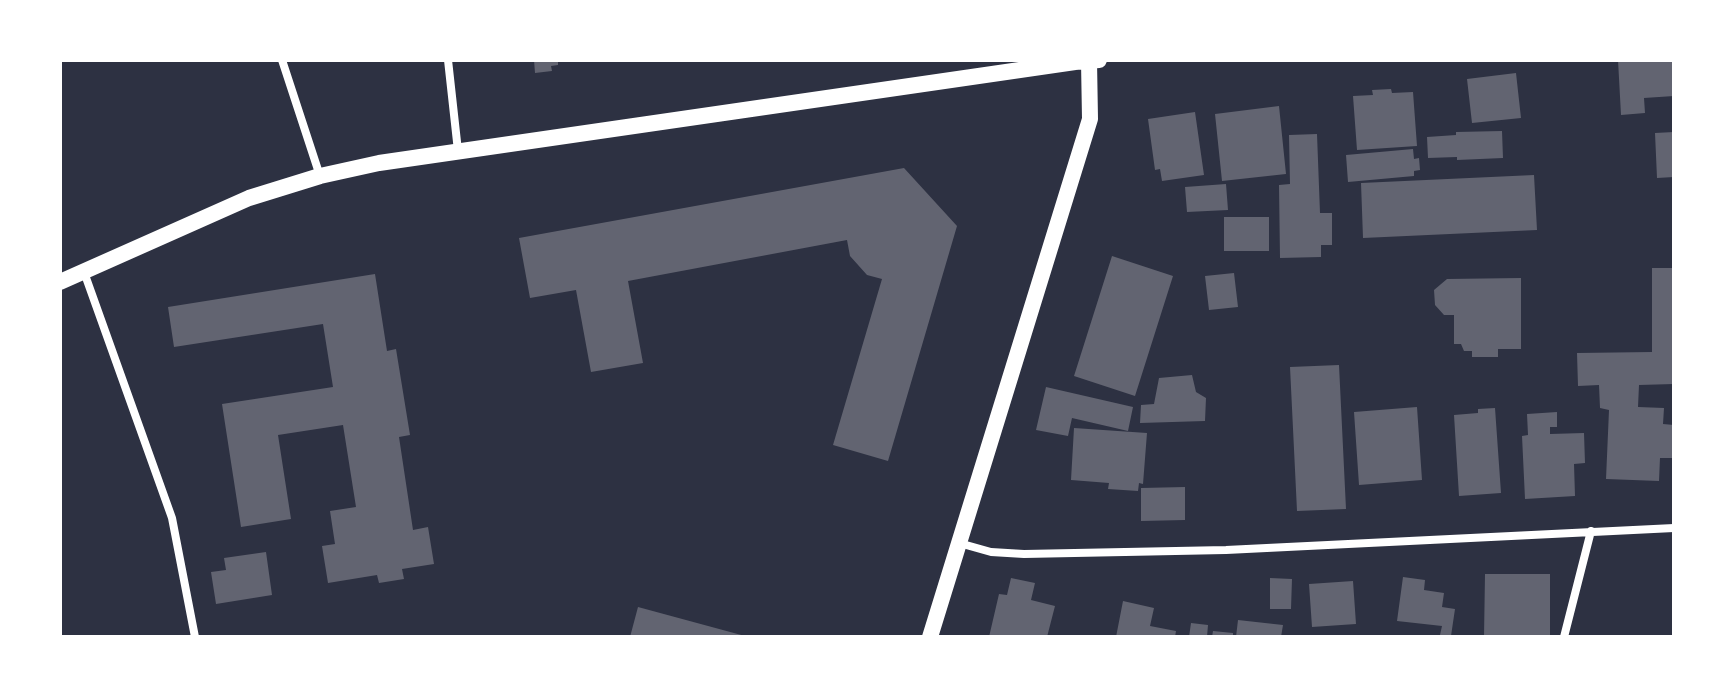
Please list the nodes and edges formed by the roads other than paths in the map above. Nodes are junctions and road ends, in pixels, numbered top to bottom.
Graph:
1 (282, 60) edge
2 (448, 60) edge
3 (1084, 61) edge
4 (458, 152) junction
5 (320, 176) junction
6 (84, 272) junction
7 (60, 282) edge
8 (1674, 528) edge
9 (1591, 531) junction
10 (959, 543) junction
11 (195, 637) edge
12 (930, 637) edge
13 (1564, 637) edge

1 - 5 street
2 - 4 street
3 - 4 main road
3 - 10 main road
4 - 5 main road
5 - 6 main road
6 - 7 main road
6 - 11 street
8 - 9 street
9 - 10 street
9 - 13 street
10 - 12 main road

